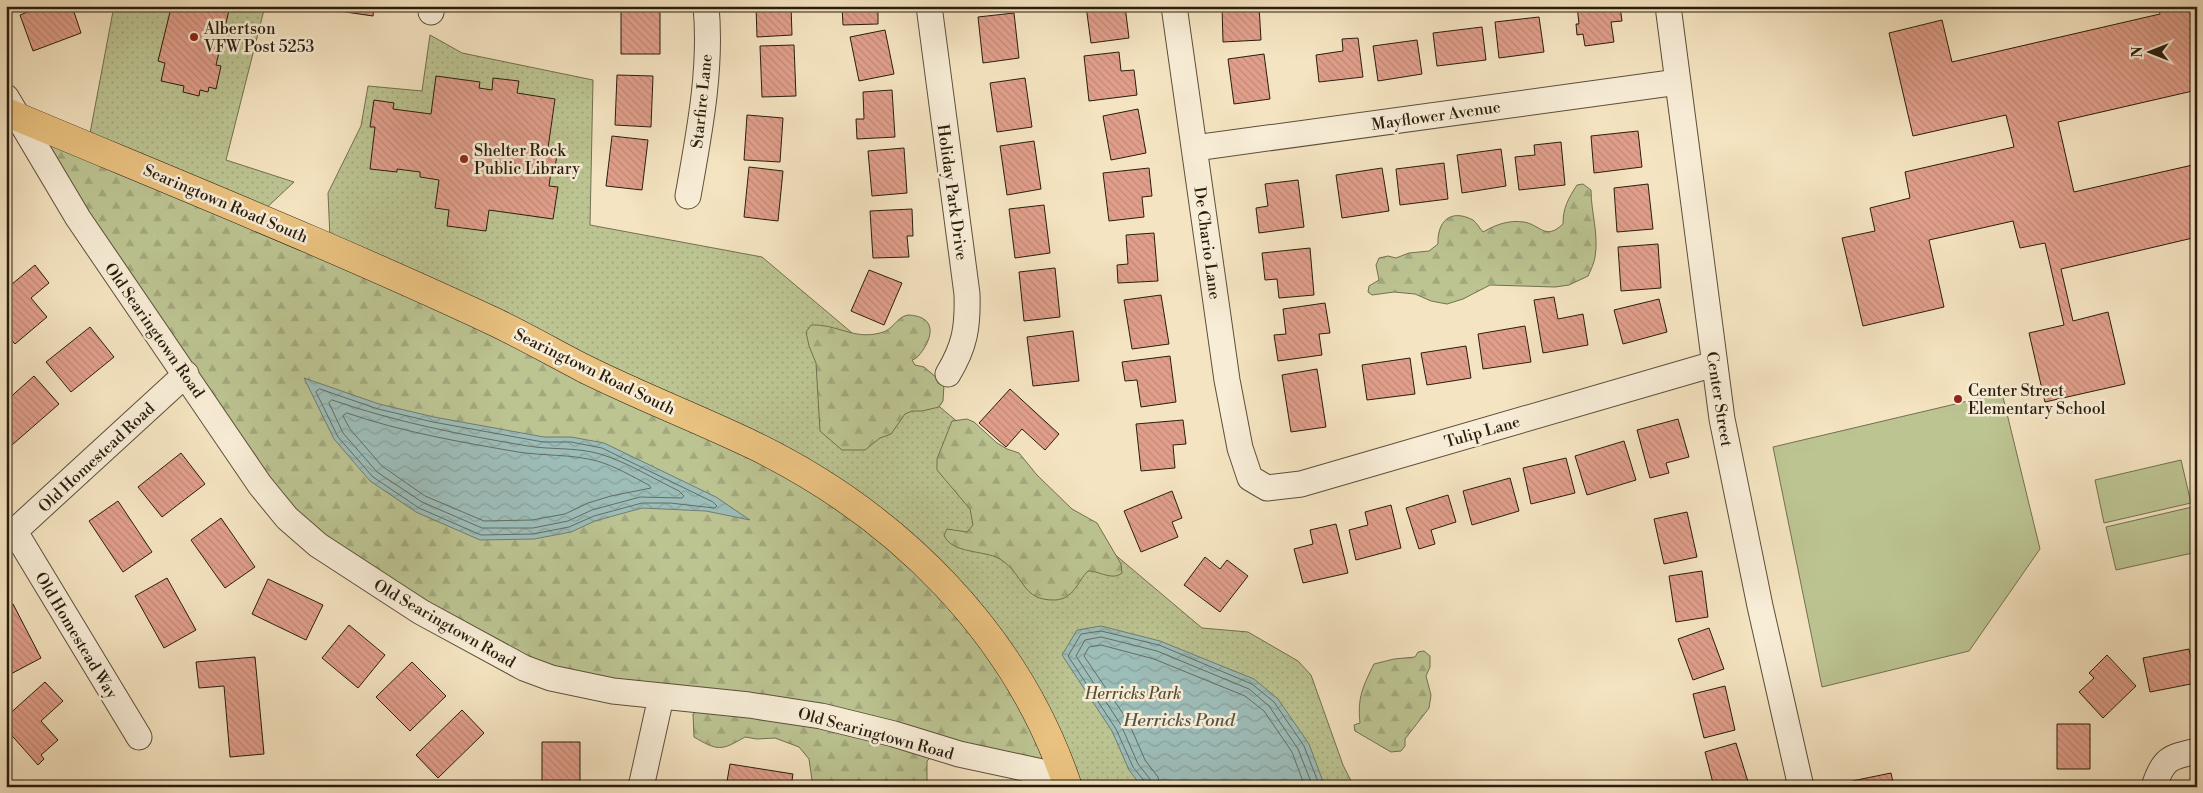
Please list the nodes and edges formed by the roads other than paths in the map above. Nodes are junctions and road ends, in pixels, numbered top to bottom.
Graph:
1 (706, 6) edge
2 (928, 6) edge
3 (1174, 6) edge
4 (1668, 6) edge
5 (1678, 82) junction
6 (10, 108) edge
7 (1195, 148) junction
8 (688, 196) dead end
9 (1714, 364) junction
10 (186, 374) junction
11 (948, 374) dead end
12 (1250, 478) joint
13 (11, 536) edge
14 (661, 697) junction
15 (139, 737) dead end
16 (2197, 751) edge
17 (1067, 782) edge
18 (641, 787) edge
19 (1801, 787) edge
20 (2154, 787) edge

1 - 8 street, Starfire Lane
2 - 11 street, Holiday Park Drive
3 - 7 street, De Chario Lane
4 - 5 street, Center Street
5 - 7 street, Mayflower Avenue
5 - 9 street, Center Street
6 - 10 street, Old Searingtown Road
6 - 17 main road, Searingtown Road South
7 - 12 street, De Chario Lane
9 - 12 street, Tulip Lane
9 - 19 street, Center Street
10 - 13 street, Old Homestead Road
10 - 14 street, Old Searingtown Road
13 - 15 street, Old Homestead Way
14 - 17 street, Old Searingtown Road
14 - 18 street
16 - 20 street

